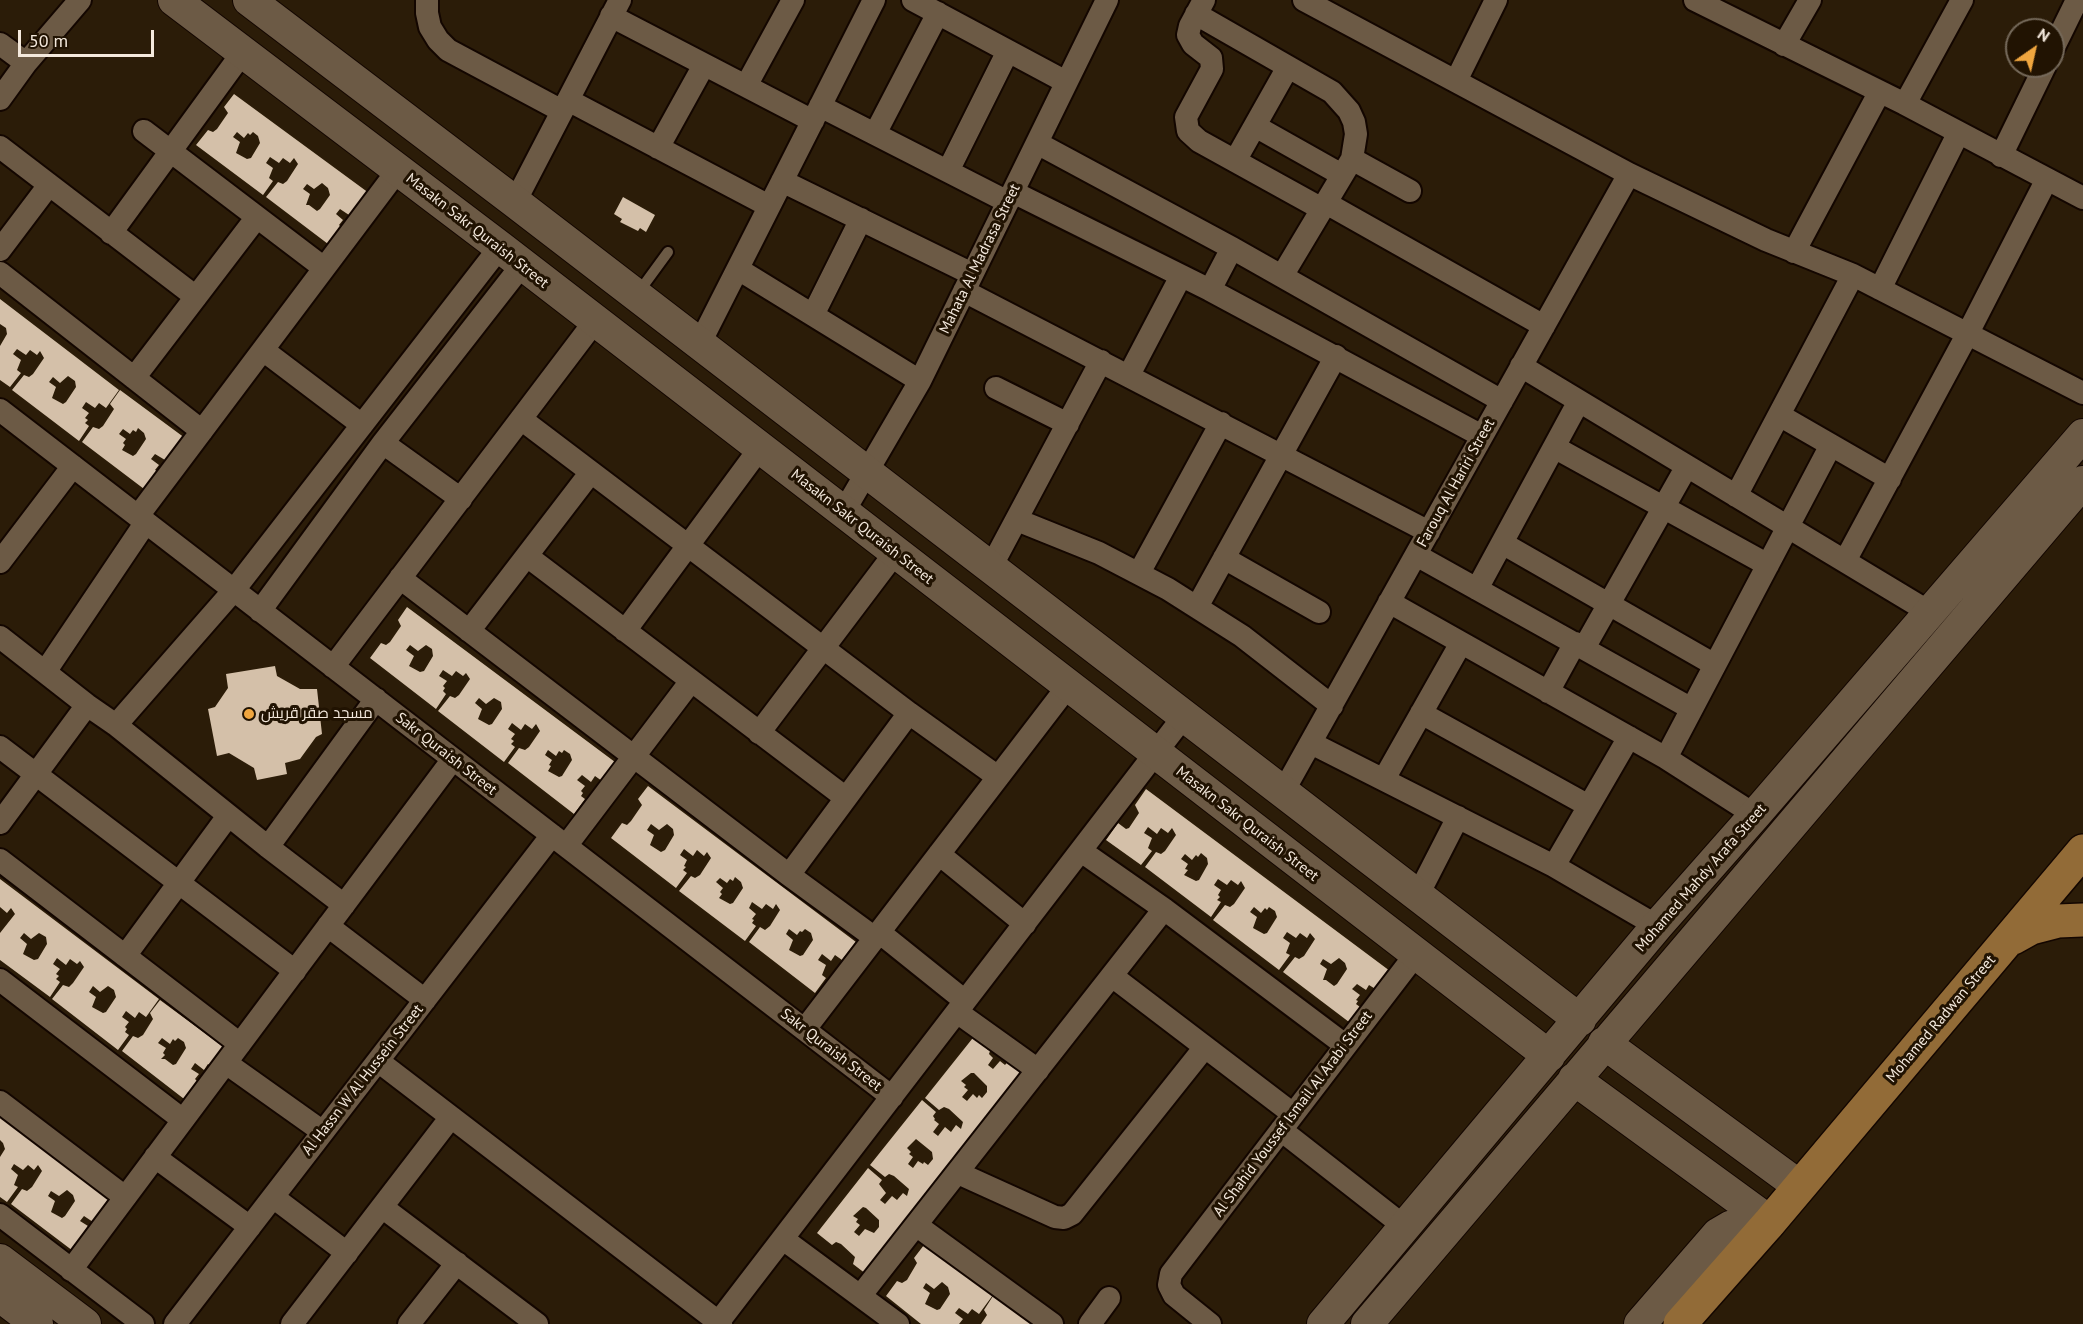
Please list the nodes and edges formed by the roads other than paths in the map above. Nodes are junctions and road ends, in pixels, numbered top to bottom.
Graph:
1 (80, 0) edge
2 (174, 0) edge
3 (249, 0) edge
4 (427, 0) edge
5 (793, 0) edge
6 (874, 0) edge
7 (913, 0) edge
8 (1107, 0) edge
9 (1496, 0) edge
10 (1810, 0) edge
11 (1962, 0) edge
12 (2076, 0) edge
13 (1698, 1) edge
14 (1315, 3) edge
15 (2083, 3) edge
16 (1200, 7) edge
17 (616, 8) edge
18 (938, 13) junction
19 (2065, 23) edge
20 (0, 44) edge
21 (1784, 45) junction
22 (1008, 51) junction
23 (243, 52) junction
24 (26, 63) junction
25 (704, 65) junction
26 (1288, 67) junction
27 (2039, 78) edge
28 (1456, 81) junction
29 (1066, 82) junction
30 (746, 86) junction
31 (1879, 93) junction
32 (0, 99) edge
33 (1905, 104) junction
34 (565, 105) junction
35 (816, 113) junction
36 (1255, 126) junction
37 (144, 131) dead end
38 (875, 134) junction
39 (1958, 134) junction
40 (1037, 143) junction
41 (0, 147) edge
42 (658, 148) junction
43 (171, 151) junction
44 (2001, 156) junction
45 (1235, 161) junction
46 (1347, 167) junction
47 (398, 170) junction
48 (948, 171) junction
49 (1629, 174) junction
50 (2047, 179) junction
51 (782, 181) junction
52 (50, 185) junction
53 (1410, 191) dead end
54 (1010, 197) junction
55 (2083, 198) edge
56 (515, 202) junction
57 (769, 206) junction
58 (1324, 206) junction
59 (257, 218) junction
60 (861, 219) junction
61 (111, 233) junction
62 (1232, 248) junction
63 (0, 250) edge
64 (668, 252) dead end
65 (1794, 252) junction
66 (511, 256) junction
67 (324, 268) junction
68 (738, 269) junction
69 (0, 273) edge
70 (1181, 276) junction
71 (1282, 276) junction
72 (1853, 276) junction
73 (968, 283) junction
74 (1880, 289) junction
75 (1210, 290) junction
76 (636, 295) junction
77 (196, 297) junction
78 (813, 315) junction
79 (595, 321) junction
80 (1544, 326) junction
81 (1968, 333) junction
82 (700, 344) junction
83 (263, 350) junction
84 (1336, 356) junction
85 (1101, 361) junction
86 (1521, 366) junction
87 (1129, 375) junction
88 (134, 378) junction
89 (920, 381) junction
90 (996, 388) dead end
91 (2083, 393) edge
92 (1502, 401) junction
93 (1579, 401) junction
94 (1779, 416) junction
95 (3, 419) edge
96 (521, 419) junction
97 (1221, 423) junction
98 (1068, 424) junction
99 (362, 426) junction
100 (202, 431) junction
101 (2083, 435) edge
102 (1482, 436) junction
103 (383, 443) junction
104 (1831, 445) junction
105 (1554, 447) junction
106 (760, 448) junction
107 (1282, 455) junction
108 (73, 466) junction
109 (1687, 466) junction
110 (591, 472) junction
111 (868, 473) junction
112 (1890, 479) junction
113 (2083, 482) edge
114 (1736, 496) junction
115 (460, 499) junction
116 (1663, 508) junction
117 (843, 513) junction
118 (142, 519) junction
119 (1017, 520) junction
120 (1788, 526) junction
121 (1429, 532) junction
122 (1502, 543) junction
123 (688, 545) junction
124 (896, 553) junction
125 (1416, 555) junction
126 (527, 556) junction
127 (1224, 558) junction
128 (1845, 561) junction
129 (0, 562) edge
130 (1768, 566) junction
131 (991, 567) junction
132 (1138, 573) junction
133 (400, 578) junction
134 (1477, 589) junction
135 (234, 590) junction
136 (1389, 602) junction
137 (1609, 605) junction
138 (1197, 606) junction
139 (260, 611) junction
140 (1319, 612) dead end
141 (1929, 612) junction
142 (469, 631) junction
143 (625, 631) junction
144 (0, 637) edge
145 (1461, 643) junction
146 (1579, 646) junction
147 (823, 648) junction
148 (1715, 665) junction
149 (333, 667) junction
150 (45, 672) junction
151 (691, 681) junction
152 (1068, 686) junction
153 (1548, 692) junction
154 (376, 699) junction
155 (87, 705) junction
156 (1332, 706) junction
157 (1692, 709) junction
158 (909, 713) junction
159 (1421, 713) junction
160 (1184, 716) junction
161 (116, 725) junction
162 (759, 733) junction
163 (1629, 737) junction
164 (1311, 743) junction
165 (0, 747) edge
166 (1156, 753) junction
167 (634, 757) junction
168 (1666, 758) junction
169 (453, 759) junction
170 (36, 774) junction
171 (998, 777) junction
172 (1384, 779) junction
173 (1283, 792) junction
174 (846, 798) junction
175 (1589, 806) junction
176 (1755, 815) junction
177 (228, 816) junction
178 (1458, 817) junction
179 (0, 823) edge
180 (559, 840) junction
181 (268, 847) junction
182 (1081, 851) junction
183 (2083, 851) edge
184 (939, 854) junction
185 (0, 860) edge
186 (1554, 866) junction
187 (789, 875) junction
188 (179, 883) junction
189 (1689, 890) junction
190 (1418, 895) junction
191 (344, 905) junction
192 (1164, 909) junction
193 (2083, 920) edge
194 (1709, 921) junction
195 (1025, 924) junction
196 (328, 926) junction
197 (1657, 926) junction
198 (877, 935) junction
199 (2006, 942) junction
200 (1416, 954) junction
201 (125, 956) junction
202 (1677, 957) junction
203 (295, 971) junction
204 (1112, 976) junction
205 (0, 980) edge
206 (425, 1000) junction
207 (961, 1006) junction
208 (1580, 1020) junction
209 (805, 1029) junction
210 (1604, 1043) junction
211 (240, 1044) junction
212 (1346, 1045) junction
213 (1204, 1047) junction
214 (1549, 1056) junction
215 (378, 1061) junction
216 (226, 1063) junction
217 (1038, 1070) junction
218 (1574, 1079) junction
219 (892, 1097) junction
220 (0, 1102) edge
221 (451, 1116) junction
222 (183, 1120) junction
223 (1287, 1122) junction
224 (323, 1132) junction
225 (155, 1157) junction
226 (958, 1173) junction
227 (1799, 1186) junction
228 (125, 1197) junction
229 (273, 1197) junction
230 (382, 1207) junction
231 (0, 1215) edge
232 (1769, 1224) junction
233 (916, 1225) junction
234 (250, 1227) junction
235 (1405, 1227) junction
236 (783, 1239) junction
237 (347, 1253) junction
238 (0, 1260) edge
239 (457, 1263) junction
240 (71, 1270) junction
241 (861, 1295) junction
242 (0, 1296) edge
243 (1109, 1298) dead end
244 (1681, 1323) edge
245 (37, 1324) edge
246 (86, 1324) edge
247 (143, 1324) edge
248 (175, 1324) edge
249 (292, 1324) edge
250 (409, 1324) edge
251 (537, 1324) edge
252 (719, 1324) edge
253 (898, 1324) edge
254 (1052, 1324) edge
255 (1090, 1324) edge
256 (1210, 1324) edge
257 (1323, 1324) edge
258 (1366, 1324) edge
259 (1640, 1324) edge

1 - 24 street
2 - 23 street, Masakn Sakr Quraish Street
3 - 56 street
4 - 34 street
5 - 30 street
6 - 35 street
7 - 18 street
8 - 29 street, Mahata Al Madrasa Street
9 - 28 street
10 - 21 street
11 - 33 street
12 - 15 street
12 - 19 street
13 - 21 street
14 - 28 street
16 - 26 street
16 - 45 street
17 - 25 street
17 - 34 street
18 - 22 street
18 - 38 street
20 - 24 street
21 - 31 street
22 - 29 street
22 - 48 street
23 - 43 street
23 - 47 street, Masakn Sakr Quraish Street
24 - 32 street
25 - 30 street
25 - 42 street
26 - 36 street
26 - 46 street
27 - 44 street
28 - 49 street
29 - 40 street, Mahata Al Madrasa Street
30 - 35 street
31 - 33 street
31 - 65 street
33 - 39 street
34 - 42 street
34 - 56 street
35 - 38 street
35 - 51 street
36 - 45 street
36 - 46 street
37 - 43 street
38 - 48 street
39 - 44 street
39 - 74 street
40 - 54 street, Mahata Al Madrasa Street
40 - 62 street
41 - 52 street
42 - 57 street
43 - 59 street
43 - 61 street
44 - 50 street
45 - 58 street
46 - 53 street
46 - 58 street
47 - 66 street, Masakn Sakr Quraish Street
47 - 67 street
48 - 54 street
49 - 65 street
49 - 80 street, Farouq Al Hariri Street
50 - 55 street
50 - 81 street
51 - 57 street
51 - 60 street
52 - 61 street
52 - 63 street
54 - 70 street
54 - 73 street, Mahata Al Madrasa Street
56 - 76 street
57 - 68 street
58 - 71 street
58 - 80 street
59 - 67 street
59 - 77 street
60 - 73 street
60 - 78 street
61 - 77 street
62 - 71 street
62 - 75 street
64 - 76 lane
65 - 72 street
66 - 79 street, Masakn Sakr Quraish Street
66 - 99 street
66 - 103 street
67 - 83 street
68 - 78 street
68 - 82 street
69 - 88 street
70 - 75 street
70 - 87 street
71 - 92 street
72 - 74 street
72 - 94 street
73 - 85 street
73 - 89 street, Mahata Al Madrasa Street
74 - 81 street
75 - 84 street
76 - 82 street
77 - 88 street
78 - 89 street
79 - 96 street
79 - 106 street, Masakn Sakr Quraish Street
80 - 86 street, Farouq Al Hariri Street
81 - 91 street
81 - 112 street
82 - 111 street
83 - 99 street
83 - 100 street
84 - 102 street
84 - 107 street
85 - 87 street
85 - 98 street
86 - 92 street, Farouq Al Hariri Street
86 - 93 street
87 - 97 street
88 - 100 street
89 - 111 street, Mahata Al Madrasa Street
90 - 98 street
92 - 102 street, Farouq Al Hariri Street
93 - 105 street
93 - 109 street
94 - 104 street
94 - 114 street
95 - 108 street, Sakr Quraish Street
96 - 110 street
96 - 115 street
97 - 107 street
97 - 132 street
98 - 119 street
99 - 135 street
100 - 118 street
101 - 141 street, Mohamed Mahdy Arafa Street
102 - 121 street, Farouq Al Hariri Street
103 - 115 street
103 - 139 street
104 - 112 street
104 - 120 street
105 - 116 street
105 - 122 street
106 - 117 street, Masakn Sakr Quraish Street
106 - 123 street
107 - 121 street
107 - 127 street
108 - 118 street, Sakr Quraish Street
108 - 129 street
109 - 114 street
109 - 116 street
110 - 123 street
110 - 126 street
111 - 117 street, Mahata Al Madrasa Street
111 - 131 street
112 - 128 street
113 - 194 street
114 - 120 street
115 - 133 street
116 - 130 street
116 - 137 street
117 - 124 street, Masakn Sakr Quraish Street
118 - 135 street, Sakr Quraish Street
118 - 150 street
119 - 131 street
119 - 132 street
120 - 128 street
120 - 130 street
121 - 125 street, Farouq Al Hariri Street
122 - 134 street
122 - 137 street
123 - 143 street
123 - 147 street
124 - 147 street
124 - 152 street, Masakn Sakr Quraish Street
125 - 134 street
125 - 136 street, Farouq Al Hariri Street
126 - 142 street
126 - 143 street
127 - 138 street
127 - 140 street
128 - 141 street
130 - 148 street
131 - 160 street
132 - 138 street
133 - 142 street
133 - 149 street
134 - 146 street
135 - 139 street, Sakr Quraish Street
135 - 161 street
136 - 145 street
136 - 156 street, Farouq Al Hariri Street
137 - 146 street
137 - 148 street
138 - 156 street
139 - 149 street, Sakr Quraish Street
141 - 176 street, Mohamed Mahdy Arafa Street
142 - 167 street
143 - 151 street
144 - 150 street
145 - 153 street
145 - 159 street
146 - 153 street
146 - 157 street
147 - 158 street
147 - 162 street
148 - 157 street
149 - 154 street, Sakr Quraish Street
150 - 155 street
151 - 162 street
151 - 167 street, Al Hassn W Al Hussein Street
152 - 166 street, Masakn Sakr Quraish Street
152 - 171 street
153 - 163 street
154 - 169 street, Sakr Quraish Street
154 - 181 street
155 - 161 street
155 - 170 street
156 - 164 street, Farouq Al Hariri Street
157 - 168 street
158 - 171 street
158 - 174 street
159 - 172 street
159 - 175 street
160 - 166 street
160 - 173 street
161 - 177 street
162 - 174 street
163 - 168 street
163 - 175 street
164 - 172 street
164 - 173 street, Farouq Al Hariri Street
165 - 170 street
166 - 182 street
166 - 200 street, Masakn Sakr Quraish Street
167 - 180 street, Al Hassn W Al Hussein Street
167 - 187 street
168 - 176 street
169 - 180 street, Sakr Quraish Street
169 - 191 street
170 - 179 street
170 - 188 street
171 - 184 street
172 - 178 street
173 - 190 street
174 - 187 street
175 - 186 street
176 - 189 street, Mohamed Mahdy Arafa Street
177 - 181 street
177 - 188 street
178 - 186 street
178 - 190 street
180 - 206 street, Al Hassn W Al Hussein Street
180 - 209 street, Sakr Quraish Street
181 - 191 street
182 - 192 street
182 - 195 street
183 - 199 main road, Mohamed Radwan Street
184 - 195 street
184 - 198 street
185 - 201 street
186 - 197 street
187 - 198 street
188 - 201 street
188 - 203 street
189 - 194 street
189 - 197 street, Mohamed Mahdy Arafa Street
190 - 208 street
191 - 196 street
192 - 204 street
192 - 212 street
193 - 199 main road
194 - 202 street
195 - 207 street
196 - 203 street
196 - 206 street
197 - 202 street
197 - 208 street, Mohamed Mahdy Arafa Street
198 - 207 street
198 - 209 street
199 - 227 main road, Mohamed Radwan Street
200 - 212 street, Al Shahid Youssef Ismail Al Arabi Street
200 - 214 street, Masakn Sakr Quraish Street
201 - 211 street
202 - 210 street
203 - 211 street
204 - 213 street
204 - 217 street
205 - 222 street
206 - 215 street, Al Hassn W Al Hussein Street
207 - 217 street
207 - 219 street
208 - 214 street, Mohamed Mahdy Arafa Street
209 - 219 street, Sakr Quraish Street
210 - 218 street
210 - 227 street
211 - 216 street
212 - 223 street, Al Shahid Youssef Ismail Al Arabi Street
213 - 223 street
213 - 226 street
214 - 235 street, Mohamed Mahdy Arafa Street
215 - 221 street
215 - 224 street, Al Hassn W Al Hussein Street
216 - 222 street
216 - 224 street
217 - 226 street
218 - 232 street
218 - 258 street
219 - 236 street
220 - 228 street
221 - 230 street
221 - 252 street
222 - 225 street
223 - 235 street
223 - 256 street, Al Shahid Youssef Ismail Al Arabi Street
224 - 229 street, Al Hassn W Al Hussein Street
225 - 228 street
225 - 234 street
226 - 233 street
227 - 232 main road, Mohamed Radwan Street
228 - 240 street
229 - 234 street, Al Hassn W Al Hussein Street
229 - 237 street
230 - 237 street
230 - 239 street
231 - 240 street
232 - 244 main road, Mohamed Radwan Street
232 - 259 street
233 - 241 street
233 - 254 street
234 - 248 street, Al Hassn W Al Hussein Street
235 - 257 street, Mohamed Mahdy Arafa Street
236 - 241 street
236 - 252 street
237 - 249 street
238 - 246 street
239 - 250 street
239 - 251 street
240 - 247 street
241 - 253 street
242 - 245 street
243 - 255 street

